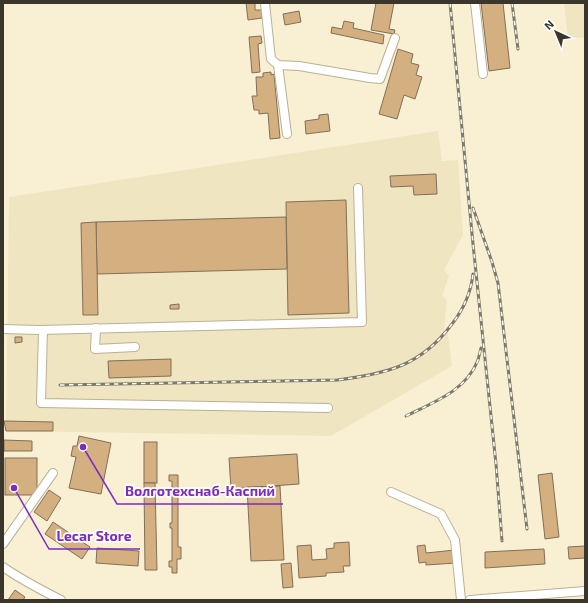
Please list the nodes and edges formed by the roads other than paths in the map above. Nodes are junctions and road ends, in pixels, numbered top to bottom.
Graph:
1 (265, 3) edge
2 (475, 3) edge
3 (396, 38) dead end
4 (278, 65) junction
5 (483, 74) dead end
6 (287, 134) dead end
7 (358, 188) dead end
8 (96, 328) junction
9 (3, 329) edge
10 (43, 330) junction
11 (135, 347) dead end
12 (328, 408) dead end
13 (53, 473) dead end
14 (391, 492) dead end
15 (3, 544) edge
16 (3, 567) edge
17 (585, 591) edge
18 (572, 596) edge
19 (504, 599) edge
20 (62, 600) edge
21 (461, 600) edge
22 (470, 600) edge

1 - 4 street
2 - 5 street
3 - 4 street
4 - 6 street
7 - 8 street
8 - 10 street
8 - 11 street
9 - 10 street
10 - 12 street
13 - 15 street
14 - 21 street
16 - 20 street
17 - 18 street
18 - 19 street
19 - 22 street

